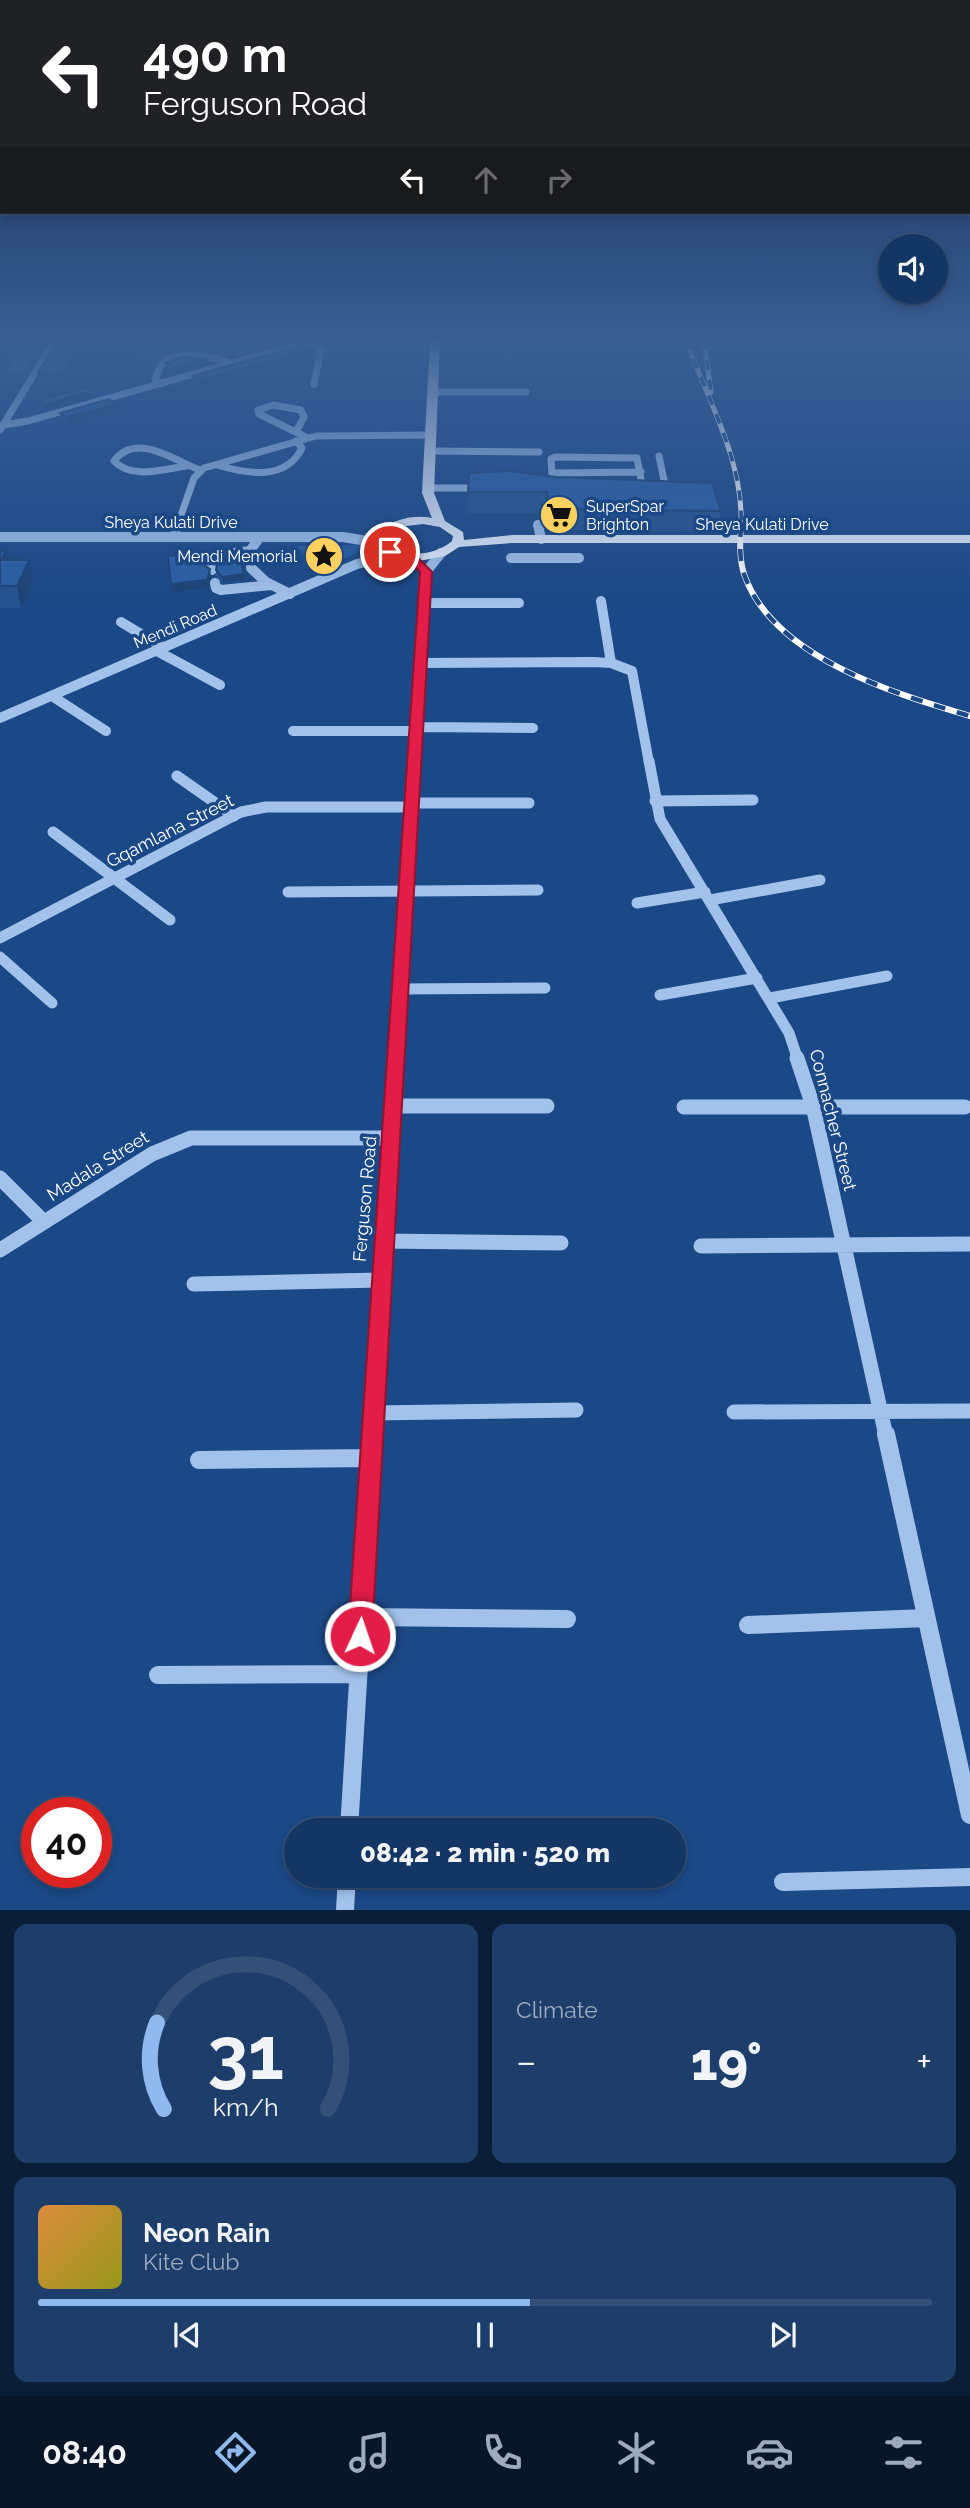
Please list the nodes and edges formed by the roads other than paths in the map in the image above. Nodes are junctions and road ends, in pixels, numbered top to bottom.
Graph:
1 (290, 429) edge
2 (297, 429) edge
3 (430, 429) edge
4 (296, 432) junction
5 (430, 435) junction
6 (308, 438) junction
7 (296, 441) junction
8 (429, 451) junction
9 (540, 452) dead end
10 (659, 456) dead end
11 (217, 464) junction
12 (187, 466) junction
13 (200, 470) junction
14 (641, 472) junction
15 (552, 473) junction
16 (429, 488) junction
17 (467, 488) edge
18 (553, 490) edge
19 (643, 490) edge
20 (666, 490) edge
21 (429, 501) junction
22 (408, 521) junction
23 (445, 524) junction
24 (538, 524) dead end
25 (383, 530) junction
26 (0, 537) edge
27 (174, 537) junction
28 (342, 537) junction
29 (259, 538) junction
30 (518, 539) junction
31 (541, 539) junction
32 (970, 539) edge
33 (379, 543) junction
34 (457, 544) junction
35 (250, 551) junction
36 (440, 553) junction
37 (404, 555) junction
38 (511, 558) dead end
39 (525, 558) junction
40 (579, 558) dead end
41 (363, 562) junction
42 (212, 570) edge
43 (426, 572) junction
44 (215, 583) dead end
45 (271, 584) junction
46 (290, 594) junction
47 (601, 601) dead end
48 (424, 603) junction
49 (519, 603) dead end
50 (121, 622) dead end
51 (161, 650) junction
52 (422, 663) junction
53 (611, 663) junction
54 (220, 685) dead end
55 (51, 696) junction
56 (0, 718) edge
57 (533, 728) dead end
58 (417, 729) junction
59 (106, 731) dead end
60 (293, 731) dead end
61 (177, 776) dead end
62 (752, 800) dead end
63 (655, 801) junction
64 (528, 803) dead end
65 (412, 805) junction
66 (234, 816) junction
67 (53, 832) dead end
68 (114, 879) junction
69 (820, 880) dead end
70 (407, 889) junction
71 (538, 890) dead end
72 (288, 892) dead end
73 (707, 896) junction
74 (637, 903) dead end
75 (170, 920) dead end
76 (0, 938) edge
77 (0, 957) edge
78 (887, 976) dead end
79 (757, 978) junction
80 (545, 988) dead end
81 (401, 989) junction
82 (660, 995) dead end
83 (770, 999) junction
84 (52, 1003) dead end
85 (394, 1106) junction
86 (547, 1106) dead end
87 (813, 1106) junction
88 (684, 1107) dead end
89 (965, 1107) dead end
90 (392, 1138) junction
91 (0, 1178) edge
92 (44, 1223) junction
93 (383, 1241) junction
94 (561, 1243) dead end
95 (843, 1244) junction
96 (970, 1244) edge
97 (701, 1246) dead end
98 (0, 1250) edge
99 (381, 1280) junction
100 (194, 1284) dead end
101 (576, 1410) dead end
102 (880, 1410) junction
103 (970, 1411) edge
104 (734, 1412) dead end
105 (373, 1413) junction
106 (370, 1458) junction
107 (199, 1460) dead end
108 (361, 1618) junction
109 (926, 1618) junction
110 (567, 1619) dead end
111 (748, 1625) dead end
112 (358, 1674) junction
113 (158, 1675) dead end
114 (970, 1815) edge
115 (350, 1818) edge
116 (970, 1877) edge
117 (783, 1881) dead end
118 (346, 1888) edge
119 (345, 1909) edge

1 - 4 street
2 - 4 street
3 - 5 main road
4 - 6 street
5 - 6 street
5 - 8 main road
6 - 7 street
7 - 11 street
7 - 11 street
8 - 9 street
8 - 16 main road
10 - 20 street
11 - 13 street
12 - 12 street
12 - 13 street
13 - 27 street
14 - 15 street
14 - 15 street
14 - 19 street
15 - 18 street
16 - 17 street
16 - 21 main road
21 - 22 main road
21 - 23 main road
22 - 23 main road, Sheya Kulati Drive
22 - 25 main road
23 - 30 main road, Sheya Kulati Drive
23 - 34 main road
24 - 31 street
25 - 28 street, Sheya Kulati Drive
25 - 33 main road
26 - 27 street, Sheya Kulati Drive
27 - 29 street, Sheya Kulati Drive
28 - 29 street, Sheya Kulati Drive
28 - 33 street, Sheya Kulati Drive
29 - 35 street
30 - 31 main road, Sheya Kulati Drive
30 - 34 main road, Sheya Kulati Drive
30 - 39 street
31 - 32 main road, Sheya Kulati Drive
33 - 37 main road
33 - 41 street, Mendi Road
34 - 36 main road
35 - 42 street
35 - 45 street
36 - 37 main road
36 - 43 street
37 - 41 street, Mendi Road
37 - 43 street
38 - 39 street
39 - 40 street
41 - 46 street, Mendi Road
43 - 48 street, Ferguson Road
44 - 45 street
45 - 46 street
46 - 51 street, Mendi Road
47 - 53 street
48 - 49 street
48 - 52 street, Ferguson Road
50 - 51 street
51 - 54 street
51 - 55 street, Mendi Road
52 - 53 street
52 - 58 street, Ferguson Road
53 - 63 street, Connacher Street
55 - 56 street, Mendi Road
55 - 59 street
57 - 58 street
58 - 60 street
58 - 65 street, Ferguson Road
61 - 66 street
62 - 63 street
63 - 73 street, Connacher Street
64 - 65 street, Gqamlana Street
65 - 66 street, Gqamlana Street
65 - 70 street, Ferguson Road
66 - 68 street, Gqamlana Street
67 - 68 street
68 - 75 street
68 - 76 street, Gqamlana Street
69 - 73 street
70 - 71 street
70 - 72 street
70 - 81 street, Ferguson Road
73 - 74 street
73 - 79 street, Connacher Street
77 - 84 street
78 - 83 street
79 - 82 street
79 - 83 street, Connacher Street
80 - 81 street
81 - 85 street, Ferguson Road
83 - 87 street, Connacher Street
85 - 86 street
85 - 90 street, Ferguson Road
87 - 88 street
87 - 89 street
87 - 95 street, Connacher Street
90 - 92 street, Madala Street
90 - 93 street, Ferguson Road
91 - 92 street
92 - 98 street, Madala Street
93 - 94 street
93 - 99 street, Ferguson Road
95 - 96 street
95 - 97 street
95 - 102 street, Connacher Street
99 - 100 street
99 - 105 street, Ferguson Road
101 - 105 street
102 - 103 street
102 - 104 street
102 - 109 street, Connacher Street
105 - 106 street, Ferguson Road
106 - 107 street
106 - 108 street, Ferguson Road
108 - 110 street
108 - 112 street, Ferguson Road
109 - 111 street
109 - 114 street, Connacher Street
112 - 113 street
112 - 115 street, Ferguson Road
116 - 117 street
118 - 119 street

